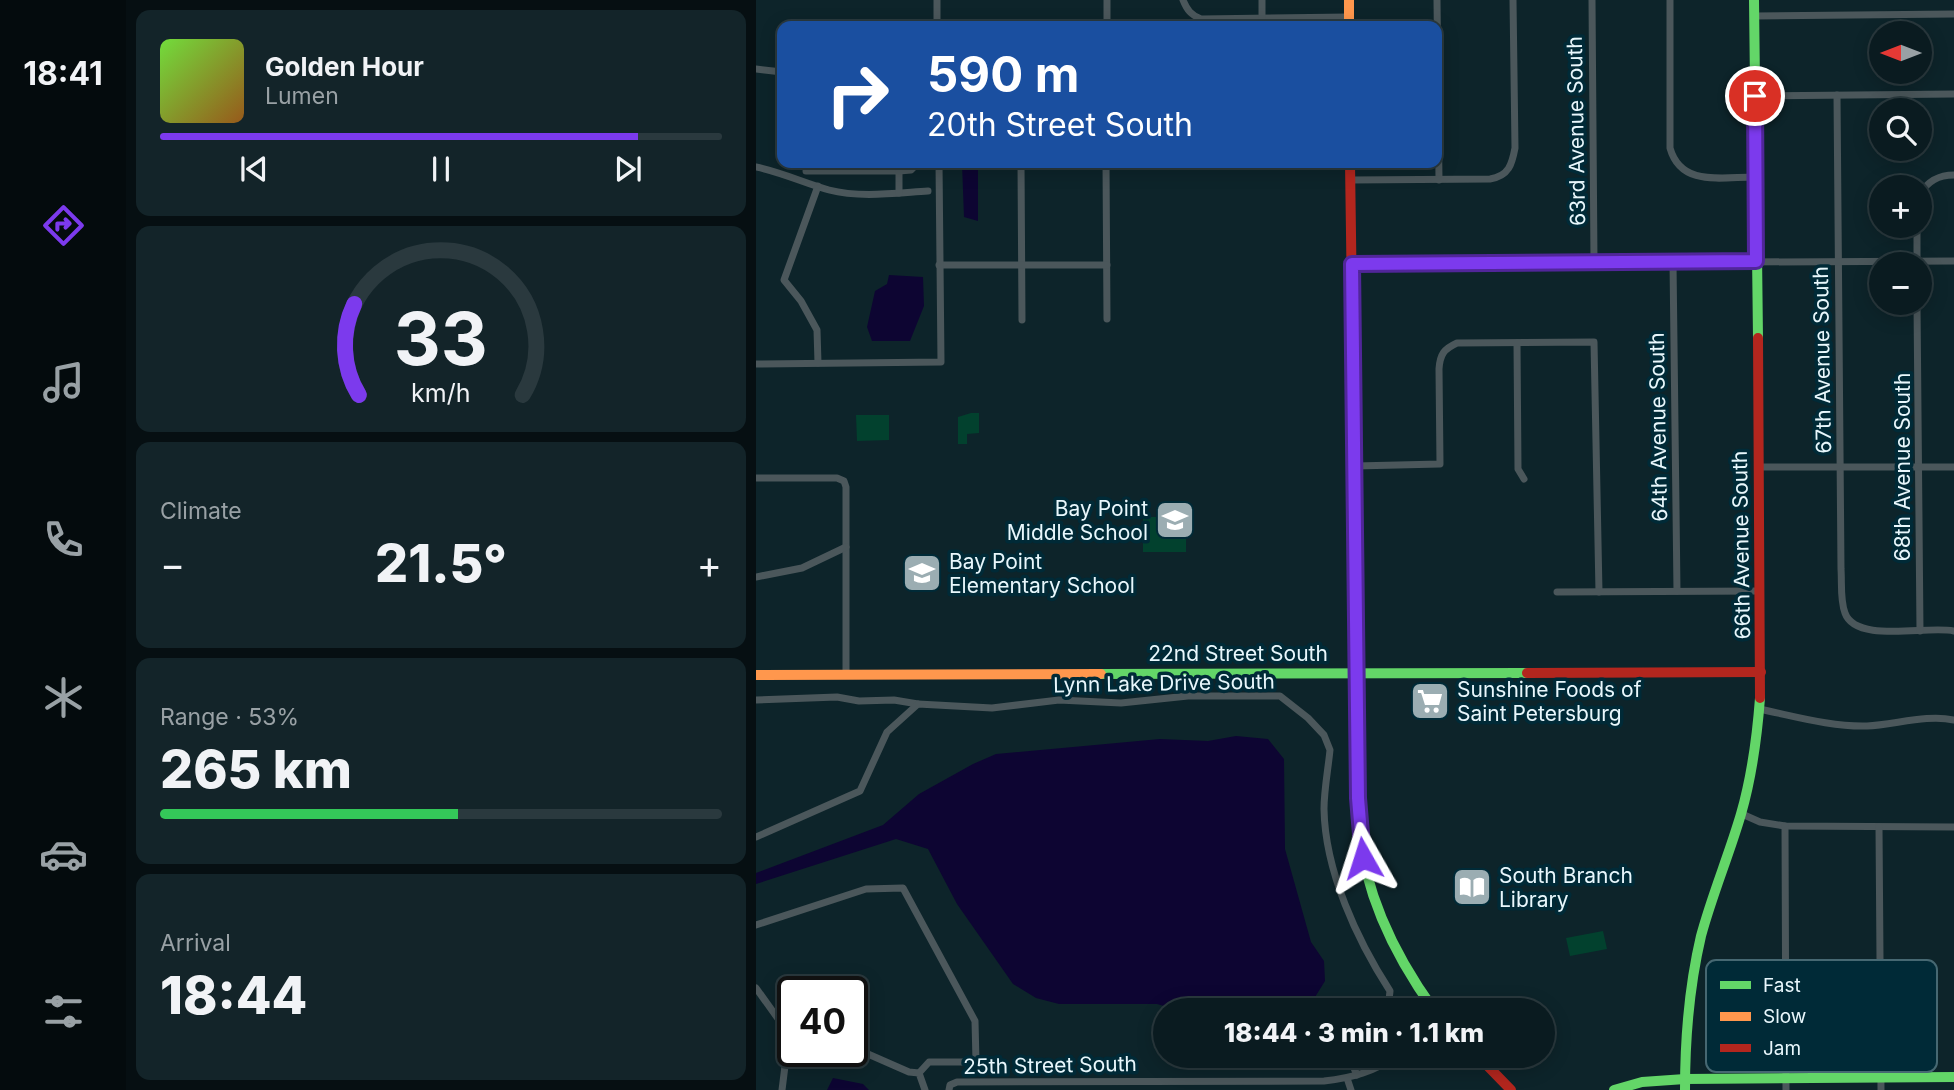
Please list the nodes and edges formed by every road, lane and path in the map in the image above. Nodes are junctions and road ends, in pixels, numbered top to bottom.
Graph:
1 (937, 0) edge
2 (1107, 0) edge
3 (1183, 0) edge
4 (1262, 0) edge
5 (1349, 0) edge
6 (1437, 0) edge
7 (1513, 0) edge
8 (1592, 0) edge
9 (1670, 0) edge
10 (1754, 0) edge
11 (1954, 15) edge
12 (1754, 16) junction
13 (1262, 18) junction
14 (937, 21) edge
15 (1107, 21) edge
16 (1327, 21) edge
17 (1349, 21) edge
18 (1437, 21) edge
19 (756, 69) edge
20 (777, 71) edge
21 (1954, 94) edge
22 (1837, 95) junction
23 (1755, 96) junction
24 (756, 167) edge
25 (785, 168) edge
26 (913, 168) edge
27 (939, 168) edge
28 (1021, 168) edge
29 (1106, 168) edge
30 (1350, 168) edge
31 (1439, 168) edge
32 (806, 171) dead end
33 (899, 171) junction
34 (784, 173) junction
35 (1954, 175) edge
36 (1755, 177) junction
37 (1350, 180) junction
38 (1439, 180) junction
39 (1932, 180) edge
40 (818, 186) junction
41 (928, 191) dead end
42 (899, 192) junction
43 (1756, 261) junction
44 (1838, 261) junction
45 (1869, 261) edge
46 (1954, 261) edge
47 (1594, 262) junction
48 (1673, 262) junction
49 (1932, 262) edge
50 (1021, 264) junction
51 (1352, 264) junction
52 (939, 265) junction
53 (1107, 265) junction
54 (1917, 315) edge
55 (1107, 319) dead end
56 (1022, 320) dead end
57 (1517, 343) junction
58 (818, 363) junction
59 (756, 364) edge
60 (1355, 466) junction
61 (1759, 467) junction
62 (1841, 467) junction
63 (1920, 467) junction
64 (1954, 467) edge
65 (756, 478) edge
66 (1524, 479) dead end
67 (846, 547) junction
68 (756, 577) edge
69 (1677, 591) junction
70 (1760, 591) junction
71 (1599, 592) junction
72 (1558, 593) dead end
73 (1920, 631) junction
74 (1954, 631) edge
75 (1357, 672) junction
76 (1761, 672) junction
77 (756, 674) edge
78 (846, 675) junction
79 (756, 700) edge
80 (918, 704) junction
81 (1759, 709) junction
82 (1954, 720) edge
83 (1742, 814) junction
84 (1785, 826) junction
85 (1880, 827) junction
86 (1954, 827) edge
87 (756, 837) edge
88 (756, 925) edge
89 (1786, 960) edge
90 (1881, 960) edge
91 (756, 988) edge
92 (1389, 998) edge
93 (1426, 998) edge
94 (777, 1015) edge
95 (868, 1054) edge
96 (786, 1067) edge
97 (1354, 1068) edge
98 (1377, 1068) edge
99 (1490, 1068) edge
100 (1786, 1072) edge
101 (1881, 1072) edge
102 (919, 1073) junction
103 (1357, 1076) junction
104 (1786, 1077) junction
105 (1881, 1077) junction
106 (1954, 1077) edge
107 (1347, 1078) junction
108 (1685, 1084) edge
109 (1193, 1086) edge
110 (949, 1087) edge
111 (782, 1090) edge
112 (925, 1090) edge
113 (1351, 1090) edge
114 (1511, 1090) edge
115 (1614, 1090) edge
116 (1786, 1090) edge
117 (1881, 1090) edge

1 - 14 street
2 - 15 street
3 - 13 street
4 - 13 street
5 - 17 street
6 - 18 street
7 - 38 street
8 - 47 street, 63rd Avenue South
9 - 36 street
10 - 12 street, 66th Avenue South
11 - 12 street
12 - 23 street, 66th Avenue South
13 - 16 street
19 - 20 street
21 - 22 street
22 - 23 street
22 - 44 street, 67th Avenue South
23 - 36 street, 66th Avenue South
24 - 34 street
25 - 34 street
26 - 33 street
27 - 52 street
28 - 50 street
29 - 53 street
30 - 37 street
31 - 38 street
32 - 33 street
33 - 42 street
34 - 40 street
35 - 39 street
36 - 43 street, 66th Avenue South
37 - 38 street
37 - 51 street
40 - 42 street
40 - 58 street
41 - 42 street
43 - 44 street
43 - 48 street
43 - 61 street, 66th Avenue South
44 - 45 street
44 - 62 street, 67th Avenue South
46 - 49 street
47 - 48 street
47 - 51 street
48 - 69 street, 64th Avenue South
50 - 52 street
50 - 53 street
50 - 56 street
51 - 60 street
52 - 58 street
53 - 55 street
54 - 63 street, 68th Avenue South
57 - 60 street
57 - 66 street
57 - 71 street
58 - 59 street
60 - 75 street
61 - 62 street
61 - 70 street, 66th Avenue South
62 - 63 street
62 - 73 street, 67th Avenue South
63 - 64 street
63 - 73 street, 68th Avenue South
65 - 67 street
67 - 68 street
67 - 78 street
69 - 70 street
69 - 71 street
70 - 76 street, 66th Avenue South
71 - 72 street
73 - 74 street
75 - 76 street, 22nd Street South
75 - 78 street, 22nd Street South
75 - 93 street
76 - 81 street, 66th Avenue South
77 - 78 street, 22nd Street South
79 - 80 street
80 - 87 street
80 - 92 street, Lynn Lake Drive South
81 - 82 street
81 - 83 street, 66th Avenue South
83 - 84 street
83 - 108 street, 66th Avenue South
84 - 85 street
84 - 89 street
85 - 86 street
85 - 90 street
88 - 102 street
91 - 94 street
95 - 102 street
96 - 111 street
97 - 103 street
98 - 103 street, 25th Street South
99 - 114 street
100 - 104 street
101 - 105 street
102 - 112 street
103 - 107 street, 25th Street South
104 - 105 street
104 - 108 street
104 - 116 street
105 - 106 street
105 - 117 street
107 - 109 street, 25th Street South
107 - 113 street
108 - 115 street
109 - 110 street, 25th Street South

